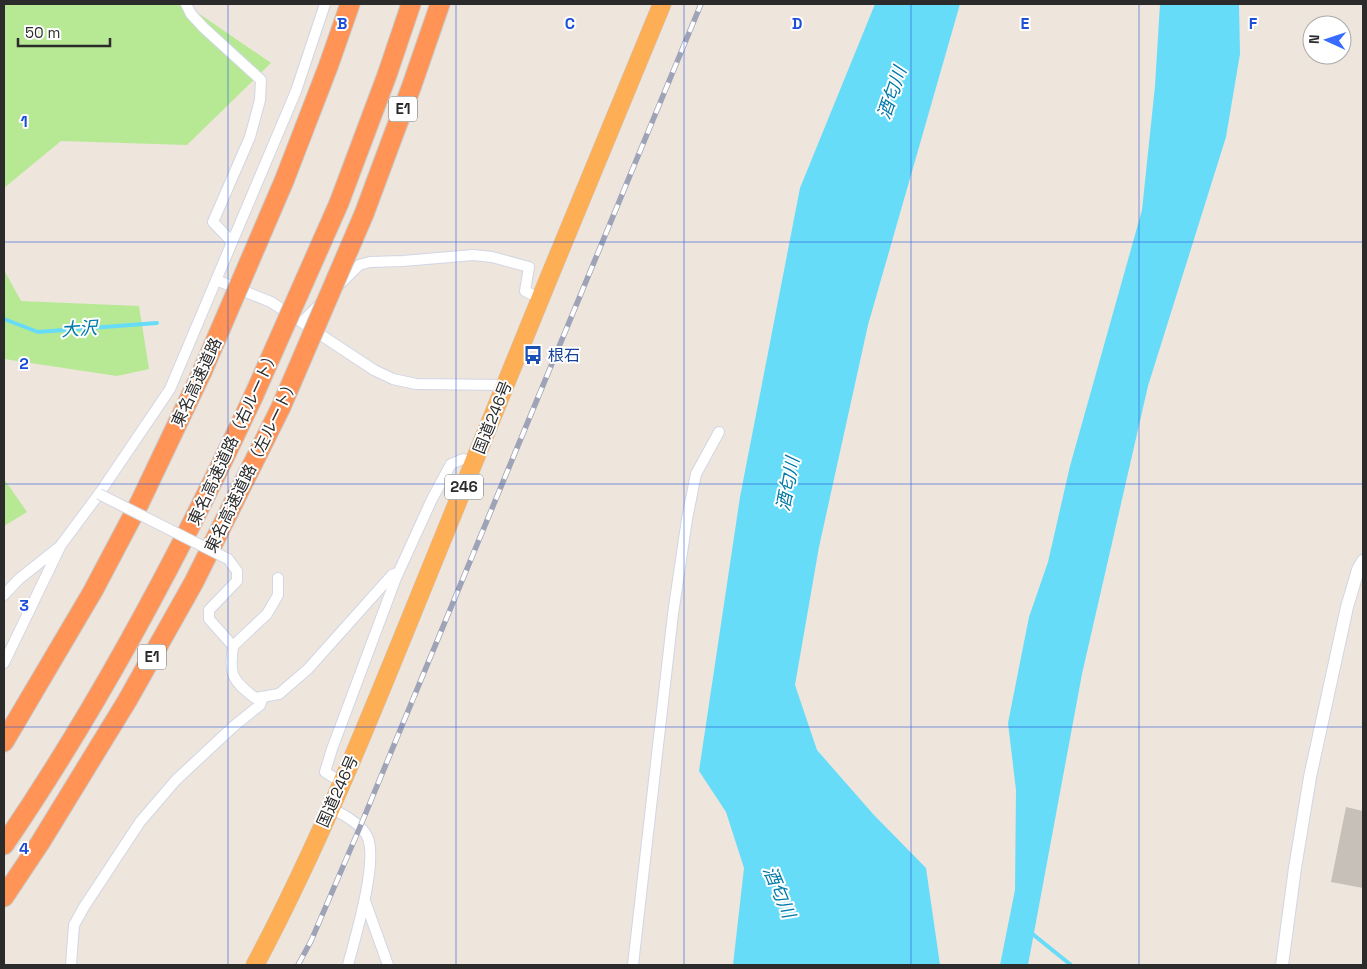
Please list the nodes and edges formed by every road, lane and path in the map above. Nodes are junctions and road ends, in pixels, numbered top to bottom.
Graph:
1 (186, 4) edge
2 (326, 4) edge
3 (350, 4) edge
4 (411, 4) edge
5 (440, 4) edge
6 (662, 4) edge
7 (232, 242) junction
8 (216, 280) junction
9 (539, 298) junction
10 (302, 322) junction
11 (505, 385) junction
12 (720, 432) dead end
13 (474, 462) junction
14 (99, 494) junction
15 (61, 546) junction
16 (1363, 561) edge
17 (398, 573) junction
18 (278, 578) dead end
19 (4, 596) edge
20 (233, 646) junction
21 (4, 663) edge
22 (263, 697) junction
23 (4, 742) edge
24 (341, 782) junction
25 (330, 808) junction
26 (4, 845) edge
27 (4, 897) edge
28 (365, 901) junction
29 (71, 965) edge
30 (255, 965) edge
31 (348, 965) edge
32 (388, 965) edge
33 (633, 965) edge
34 (1282, 965) edge

1 - 7 street
2 - 7 street
3 - 23 highway, 東名高速道路, bridge
4 - 26 highway, 東名高速道路（右ルート） / E1, bridge
5 - 27 highway, 東名高速道路（左ルート） / E1, bridge
6 - 9 highway, 国道246号 / 246
7 - 8 street
8 - 10 street
8 - 14 street
9 - 10 street
9 - 11 highway, 国道246号 / 246
10 - 11 street
11 - 13 highway, 国道246号 / 246
12 - 33 street
13 - 17 street
13 - 24 highway, 国道246号 / 246
14 - 15 street
14 - 20 street, bridge
15 - 19 street
15 - 21 street
16 - 34 street
17 - 22 street
17 - 24 street
18 - 20 street
20 - 22 street
22 - 29 street
24 - 25 highway, 国道246号 / 246
25 - 28 street
25 - 30 highway, 国道246号 / 246
28 - 31 street
28 - 32 street

